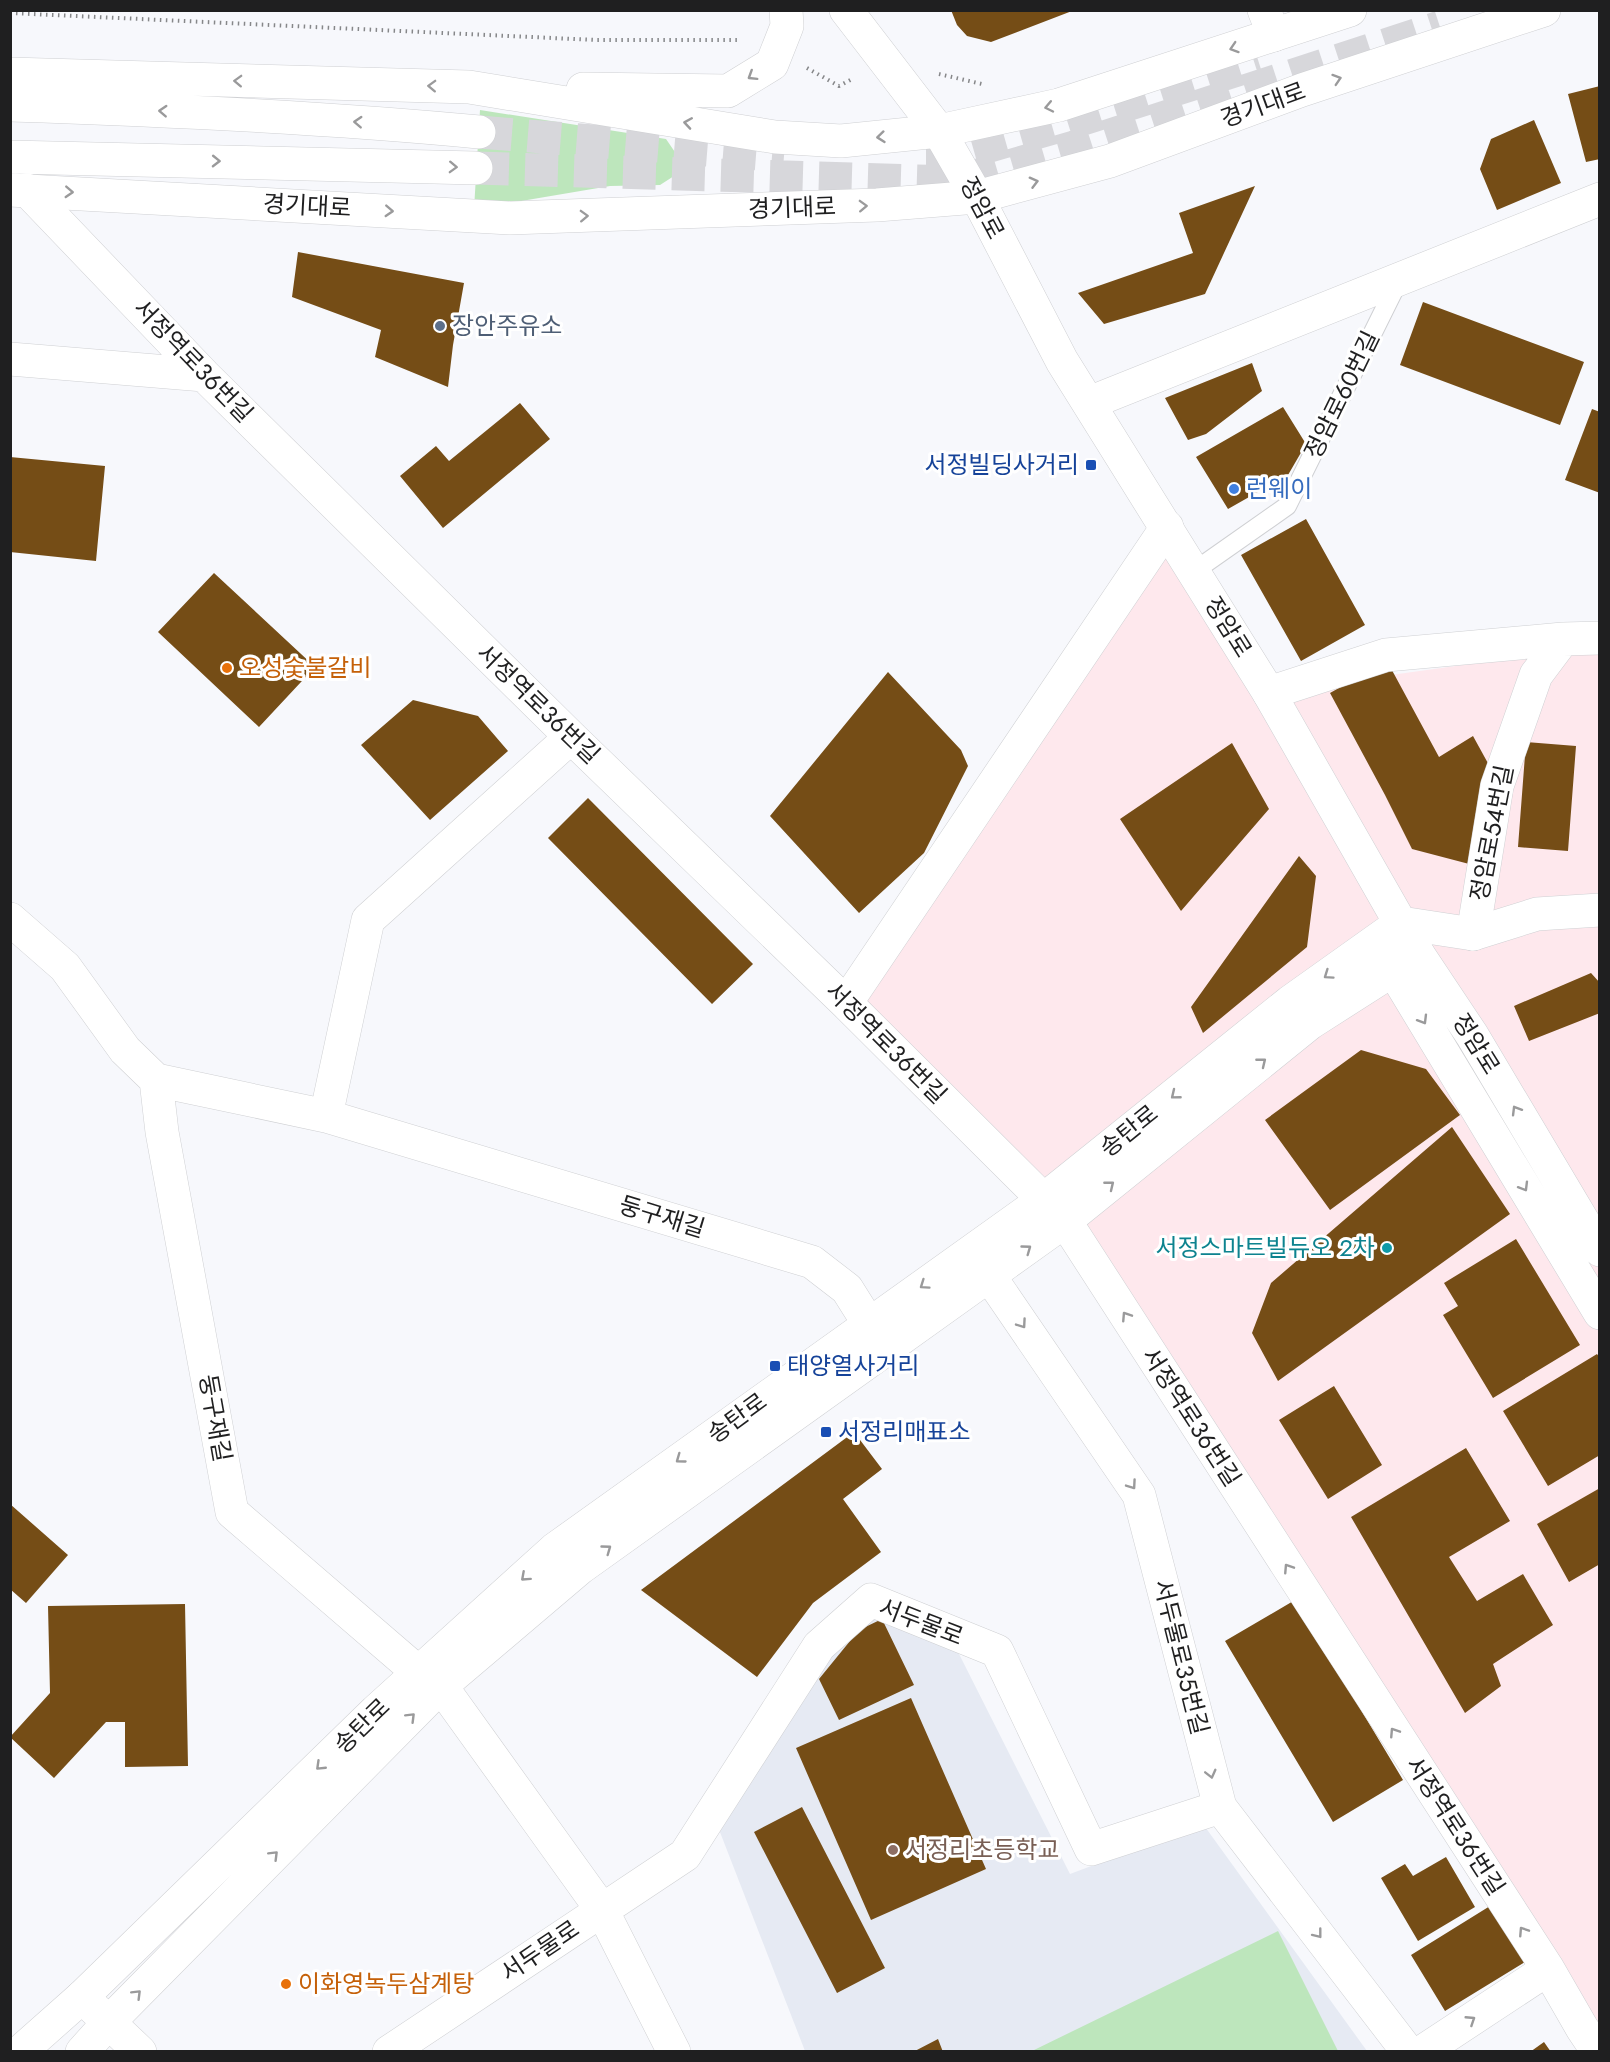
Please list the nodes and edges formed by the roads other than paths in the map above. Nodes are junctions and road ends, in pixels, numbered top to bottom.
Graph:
1 (786, 10) edge
2 (846, 10) edge
3 (1350, 10) edge
4 (1544, 10) edge
5 (1269, 22) edge
6 (10, 74) edge
7 (469, 87) junction
8 (10, 105) edge
9 (939, 131) junction
10 (479, 132) tunnel mouth
11 (10, 157) edge
12 (476, 168) tunnel mouth
13 (19, 190) edge
14 (977, 197) junction
15 (1599, 199) edge
16 (1400, 279) junction
17 (10, 359) edge
18 (204, 375) junction
19 (1089, 403) junction
20 (1167, 527) junction
21 (1194, 572) junction
22 (1599, 638) edge
23 (1563, 639) junction
24 (1269, 693) junction
25 (571, 737) junction
26 (1599, 910) edge
27 (10, 918) edge
28 (1388, 932) junction
29 (1473, 934) junction
30 (1406, 962) junction
31 (846, 1003) junction
32 (156, 1080) junction
33 (326, 1116) junction
34 (1053, 1211) junction
35 (1599, 1250) edge
36 (980, 1264) junction
37 (1599, 1313) edge
38 (869, 1324) junction
39 (430, 1679) junction
40 (1220, 1807) junction
41 (602, 1910) junction
42 (1548, 1970) junction
43 (82, 1997) junction
44 (108, 2022) junction
45 (1593, 2032) edge
46 (20, 2052) edge
47 (82, 2052) edge
48 (140, 2052) edge
49 (389, 2052) edge
50 (674, 2052) edge
51 (1408, 2052) edge
52 (1422, 2052) edge

1 -> 7 street
2 - 9 street, 정암로
3 - 5 street
14 -> 4 street, 경기대로
5 -> 9 street
7 -> 6 street
9 -> 7 street
10 -> 8 street
9 - 14 street, 정암로
11 -> 12 street, 경기대로
13 -> 14 street, 경기대로
13 - 18 street, 서정역로36번길
14 - 19 street, 정암로
15 - 16 street, 정암로60번길
16 - 19 street, 정암로60번길
16 - 21 lane, 정암로60번길
17 - 18 street
18 - 25 street, 서정역로36번길
19 - 20 street, 정암로
20 - 21 street, 정암로
20 - 31 street
21 - 24 street, 정암로
22 - 23 street
23 - 24 street
23 - 29 street, 정암로54번길
24 - 28 street, 정암로
25 - 31 street, 서정역로36번길
25 - 33 street
26 - 29 street
27 - 32 street
28 - 29 street
28 - 30 street, 정암로
28 -> 34 street, 송탄로
34 -> 30 street, 송탄로
35 -> 30 street, 정암로
30 -> 37 street
31 - 34 street, 서정역로36번길
32 - 33 street, 둥구재길
32 - 39 street, 둥구재길
33 - 38 street, 둥구재길
34 - 36 street, 송탄로
42 -> 34 street, 서정역로36번길
36 -> 38 street, 송탄로
39 -> 36 street, 송탄로
36 -> 40 street, 서두물로35번길
38 -> 39 street, 송탄로
39 - 41 street, 서두물로
39 -> 43 street, 송탄로
44 -> 39 street, 송탄로
40 - 41 street, 서두물로
40 -> 51 street, 서두물로35번길
41 - 49 street, 서두물로
41 - 50 street, 서두물로
42 - 45 street, 서정역로36번길
52 -> 42 street
43 - 44 street
43 - 46 street, 송탄로
44 - 47 street, 송탄로
44 - 48 street

